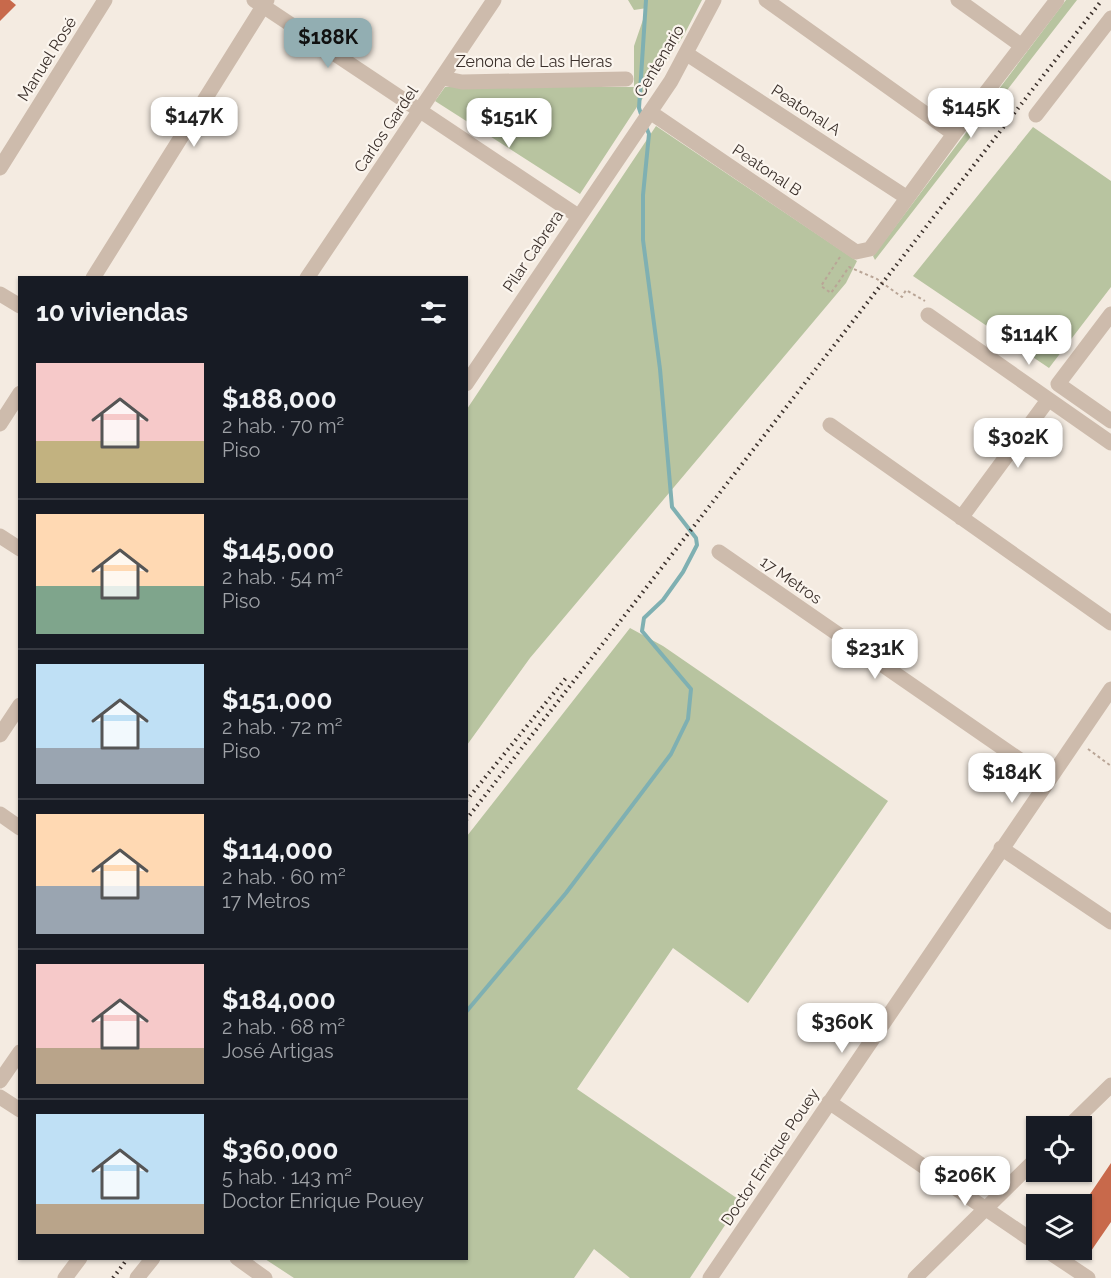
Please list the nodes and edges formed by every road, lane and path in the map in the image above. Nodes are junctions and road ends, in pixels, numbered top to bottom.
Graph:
1 (105, 0) edge
2 (494, 0) edge
3 (714, 0) edge
4 (766, 0) edge
5 (958, 0) edge
6 (1057, 0) edge
7 (261, 2) edge
8 (1111, 18) edge
9 (1022, 46) junction
10 (687, 54) junction
11 (442, 78) junction
12 (626, 79) dead end
13 (421, 111) junction
14 (649, 113) junction
15 (1036, 115) dead end
16 (954, 134) junction
17 (632, 139) joint
18 (0, 168) edge
19 (906, 197) junction
20 (578, 216) junction
21 (847, 246) junction
22 (94, 276) edge
23 (308, 276) edge
24 (0, 294) edge
25 (18, 305) edge
26 (1111, 314) edge
27 (928, 315) joint
28 (468, 381) edge
29 (18, 396) edge
30 (1048, 400) junction
31 (1111, 421) edge
32 (0, 424) edge
33 (830, 425) dead end
34 (1111, 443) edge
35 (961, 518) junction
36 (0, 536) edge
37 (18, 548) edge
38 (720, 552) dead end
39 (1111, 623) edge
40 (1111, 689) edge
41 (18, 708) edge
42 (0, 735) edge
43 (1076, 741) junction
44 (1111, 766) edge
45 (1049, 780) junction
46 (0, 814) edge
47 (18, 827) edge
48 (1001, 848) junction
49 (1111, 922) edge
50 (18, 1055) edge
51 (0, 1082) edge
52 (1109, 1089) edge
53 (0, 1097) edge
54 (829, 1102) junction
55 (18, 1109) edge
56 (1080, 1116) edge
57 (1026, 1169) edge
58 (986, 1210) junction
59 (1026, 1236) edge
60 (78, 1260) edge
61 (151, 1260) edge
62 (240, 1260) edge
63 (1061, 1260) edge
64 (65, 1278) edge
65 (137, 1278) edge
66 (265, 1278) edge
67 (710, 1278) edge
68 (915, 1278) edge
69 (1088, 1278) edge

1 - 18 street, Manuel Rosé
2 - 11 street, Carlos Gardel
3 - 10 street, Centenario
4 - 16 street
5 - 9 street
6 - 9 street
7 - 13 street
7 - 22 street
8 - 15 street
9 - 16 street
10 - 14 street, Centenario
10 - 19 street, Peatonal A
11 - 12 street, Zenona de Las Heras
11 - 13 street, Carlos Gardel
13 - 20 street
13 - 23 street, Carlos Gardel
14 - 17 street, Centenario
14 - 21 street, Peatonal B
16 - 19 street
17 - 20 street, Pilar Cabrera
19 - 21 street, Peatonal B
20 - 28 street, Pilar Cabrera
21 - 27 path
24 - 25 street
26 - 31 street
27 - 30 street
29 - 32 street
30 - 34 street
30 - 35 street
33 - 35 street
35 - 39 street
36 - 37 street
38 - 45 street, 17 Metros
40 - 43 street, Doctor Enrique Pouey
41 - 42 street
43 - 44 path
43 - 45 street, Doctor Enrique Pouey
45 - 48 street, Doctor Enrique Pouey
46 - 47 street
48 - 49 street
48 - 54 street, Doctor Enrique Pouey
50 - 51 street
52 - 56 street
53 - 55 street
54 - 58 street
54 - 67 street, Doctor Enrique Pouey
57 - 58 street
58 - 59 street
58 - 68 street
60 - 64 street
61 - 65 street
62 - 66 street
63 - 69 street

